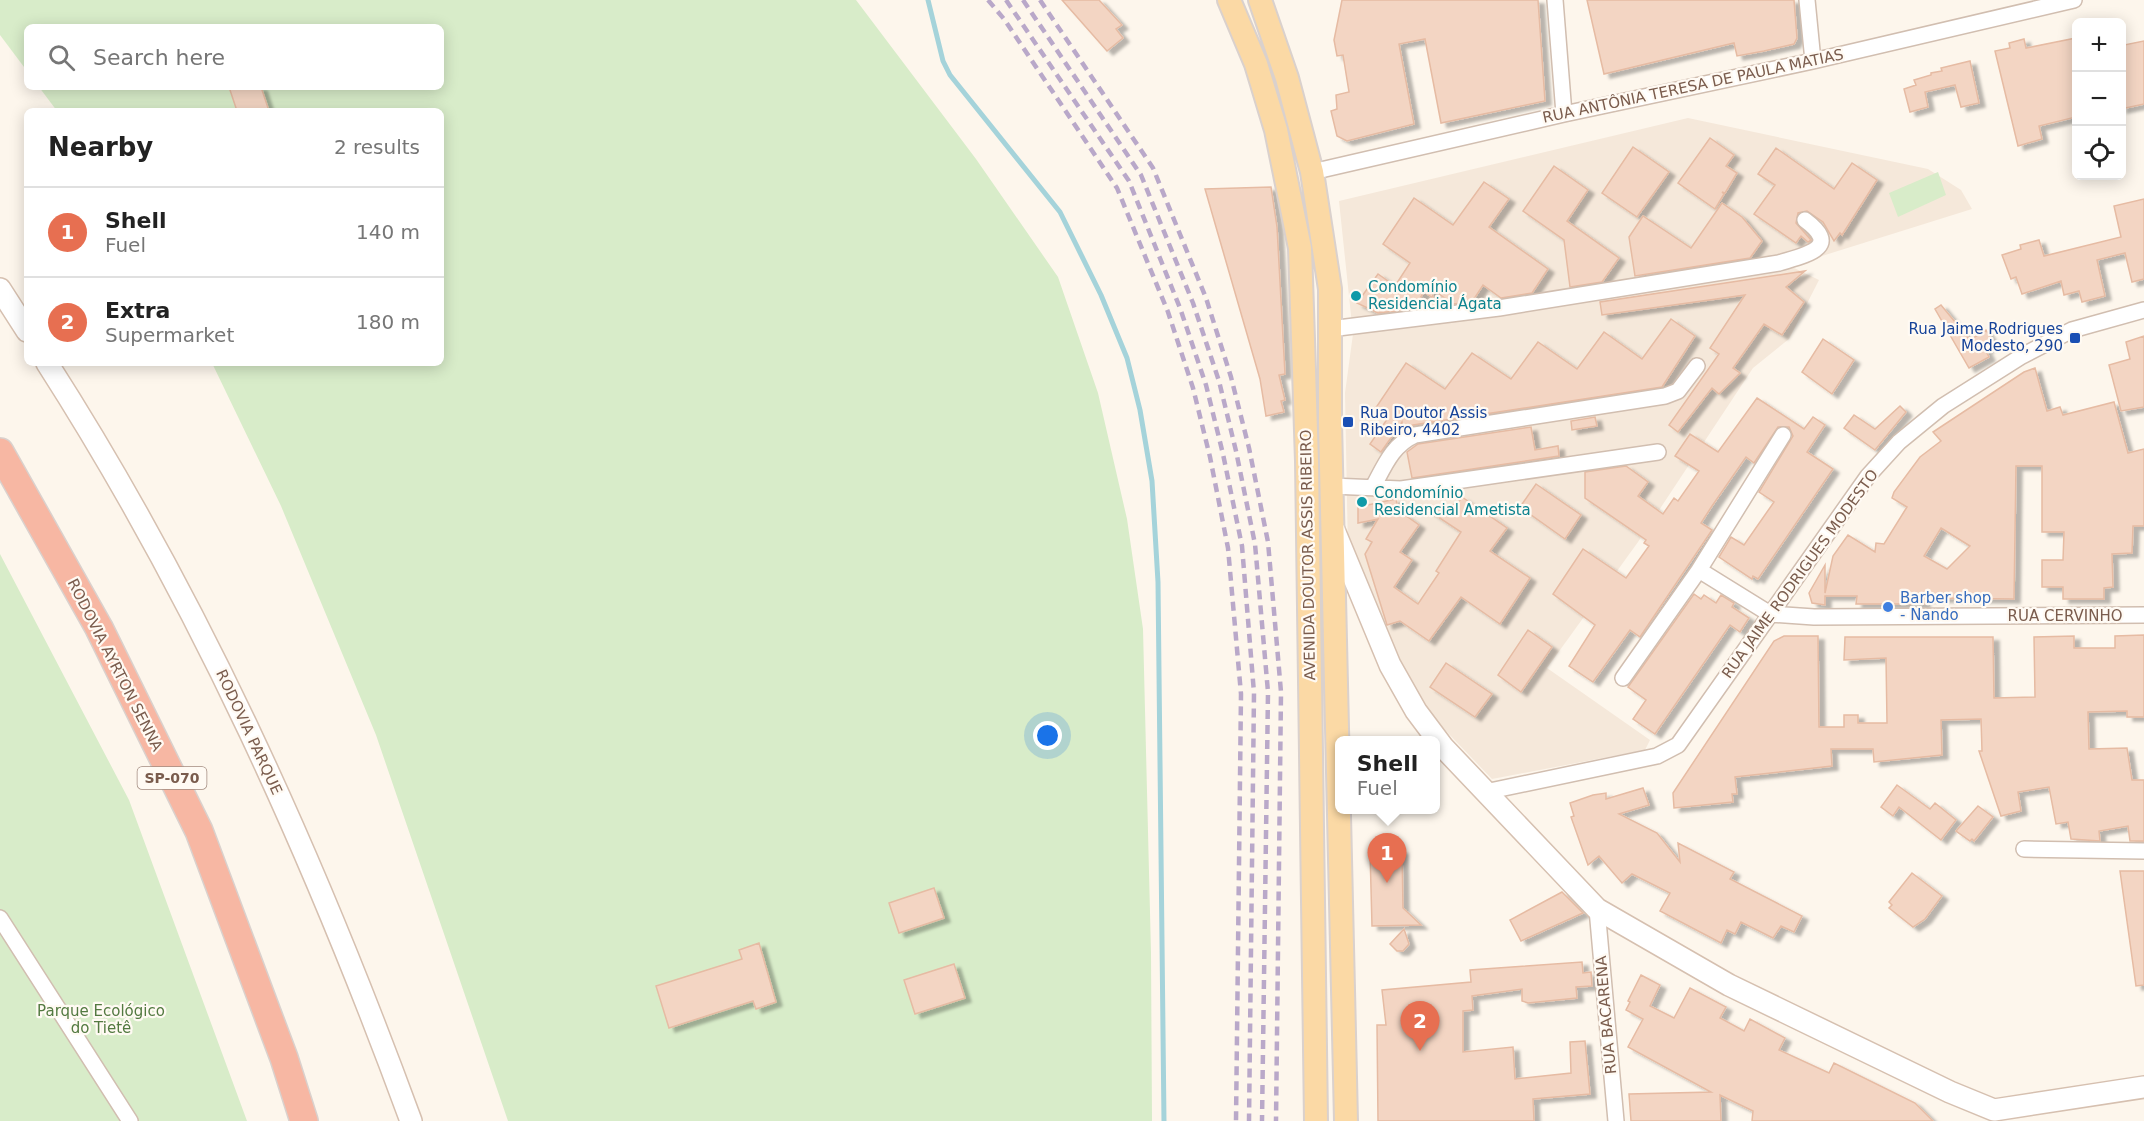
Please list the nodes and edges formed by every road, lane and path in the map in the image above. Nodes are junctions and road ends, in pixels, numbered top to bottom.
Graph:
1 (1229, 0) edge
2 (1260, 0) edge
3 (1555, 0) edge
4 (1807, 0) edge
5 (2074, 0) edge
6 (2058, 2) edge
7 (1813, 62) junction
8 (1564, 114) junction
9 (1312, 172) junction
10 (1805, 220) dead end
11 (0, 289) edge
12 (2144, 310) edge
13 (24, 326) edge
14 (1330, 329) junction
15 (49, 366) edge
16 (1697, 366) dead end
17 (1783, 435) dead end
18 (0, 452) edge
19 (1658, 452) dead end
20 (1332, 486) junction
21 (1373, 488) junction
22 (1333, 527) junction
23 (1699, 570) junction
24 (1770, 614) junction
25 (2144, 615) edge
26 (1623, 678) dead end
27 (1338, 736) edge
28 (1435, 736) edge
29 (1440, 743) edge
30 (1485, 792) junction
31 (1339, 814) edge
32 (2024, 849) dead end
33 (2144, 851) edge
34 (1597, 909) junction
35 (0, 918) edge
36 (2144, 1087) edge
37 (1988, 1115) edge
38 (130, 1121) edge
39 (304, 1121) edge
40 (411, 1121) edge
41 (1316, 1121) edge
42 (1346, 1121) edge
43 (1616, 1121) edge

1 - 41 main road, AVENIDA DOUTOR ASSIS RIBEIRO
2 - 9 main road, AVENIDA DOUTOR ASSIS RIBEIRO
3 - 8 street
4 - 7 street
5 - 6 street, RUA ANTÔNIA TERESA DE PAULA MATIAS
6 - 7 street, RUA ANTÔNIA TERESA DE PAULA MATIAS
7 - 8 street, RUA ANTÔNIA TERESA DE PAULA MATIAS
8 - 9 street, RUA ANTÔNIA TERESA DE PAULA MATIAS
9 - 14 main road, AVENIDA DOUTOR ASSIS RIBEIRO
10 - 14 street
11 - 13 street
12 - 24 street, RUA JAIME RODRIGUES MODESTO
14 - 20 main road, AVENIDA DOUTOR ASSIS RIBEIRO
15 - 40 street, RODOVIA PARQUE
16 - 21 street
17 - 23 street
18 - 39 highway, RODOVIA AYRTON SENNA / SP-070
19 - 21 street
20 - 21 street
20 - 22 main road, AVENIDA DOUTOR ASSIS RIBEIRO
22 - 27 main road, AVENIDA DOUTOR ASSIS RIBEIRO
22 - 28 street
23 - 24 street
23 - 26 street
24 - 25 street, RUA CERVINHO
24 - 30 street, RUA JAIME RODRIGUES MODESTO
29 - 30 street
30 - 34 street
31 - 42 main road, AVENIDA DOUTOR ASSIS RIBEIRO
32 - 33 street
34 - 37 street
34 - 43 street, RUA BACARENA
35 - 38 street
36 - 37 street

